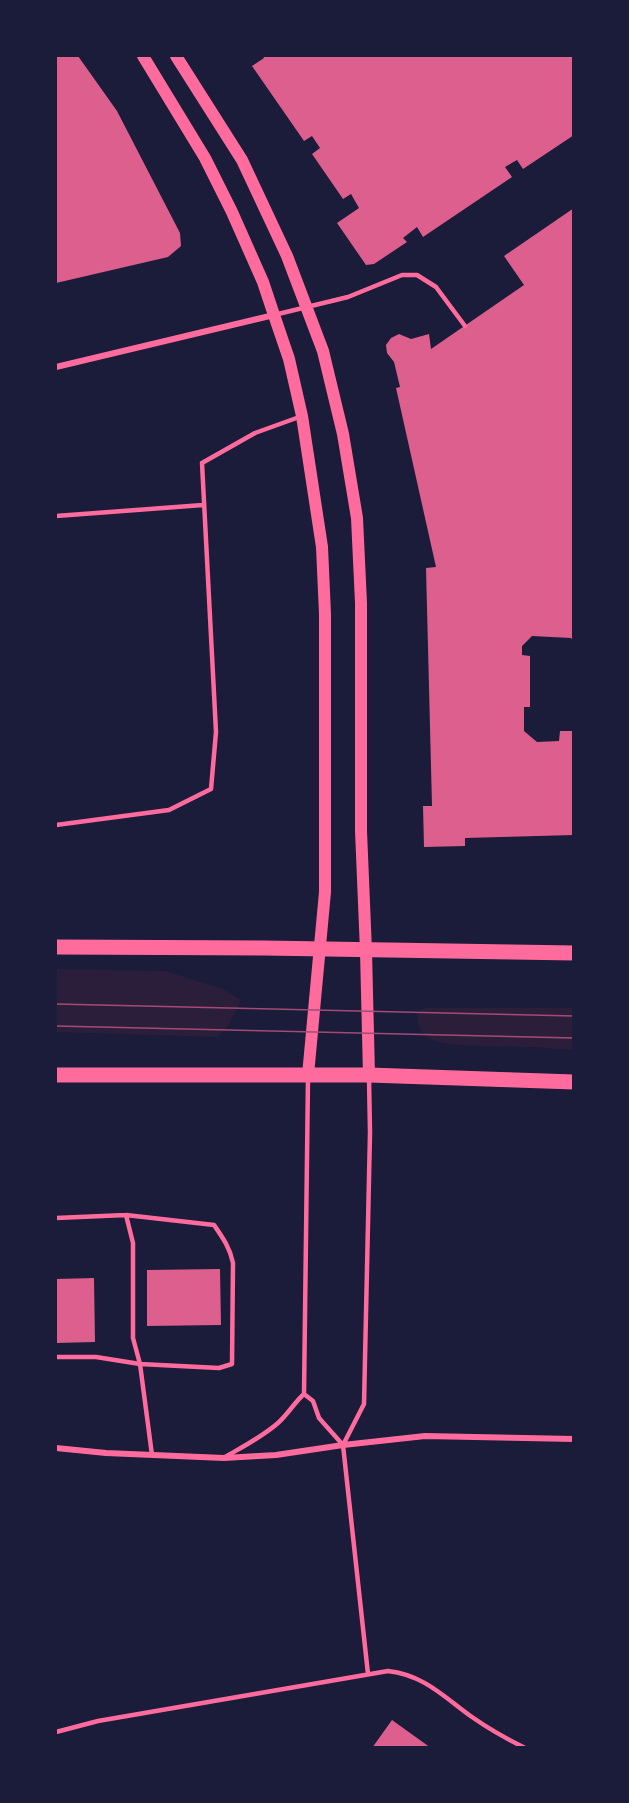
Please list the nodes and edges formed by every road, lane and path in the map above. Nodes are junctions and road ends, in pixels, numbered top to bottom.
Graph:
1 (143, 56) edge
2 (176, 56) edge
3 (308, 307) junction
4 (274, 315) junction
5 (465, 326) dead end
6 (56, 367) edge
7 (302, 416) junction
8 (203, 505) junction
9 (56, 516) edge
10 (56, 825) edge
11 (56, 947) edge
12 (319, 950) junction
13 (366, 951) junction
14 (573, 953) edge
15 (369, 1075) junction
16 (56, 1076) edge
17 (308, 1076) junction
18 (573, 1082) edge
19 (126, 1215) junction
20 (56, 1218) edge
21 (56, 1357) edge
22 (140, 1364) junction
23 (304, 1394) junction
24 (573, 1439) edge
25 (342, 1445) junction
26 (56, 1448) edge
27 (152, 1455) junction
28 (224, 1458) junction
29 (368, 1674) junction
30 (56, 1732) edge
31 (525, 1748) edge

1 - 4 main road
2 - 3 main road
3 - 4 lane
3 - 5 lane
3 - 13 main road
4 - 6 street
4 - 7 main road
7 - 8 lane
7 - 12 main road
8 - 9 lane
8 - 10 lane
11 - 12 main road
12 - 13 main road
12 - 17 main road
13 - 14 main road
13 - 15 main road
15 - 17 main road
15 - 18 main road
15 - 25 lane
16 - 17 main road
17 - 23 lane
19 - 20 lane
19 - 22 lane
19 - 22 lane
21 - 22 lane
22 - 27 lane
23 - 25 lane
23 - 28 lane
24 - 25 street
25 - 28 street
25 - 29 lane
26 - 27 street
27 - 28 street
29 - 30 lane
29 - 31 lane

